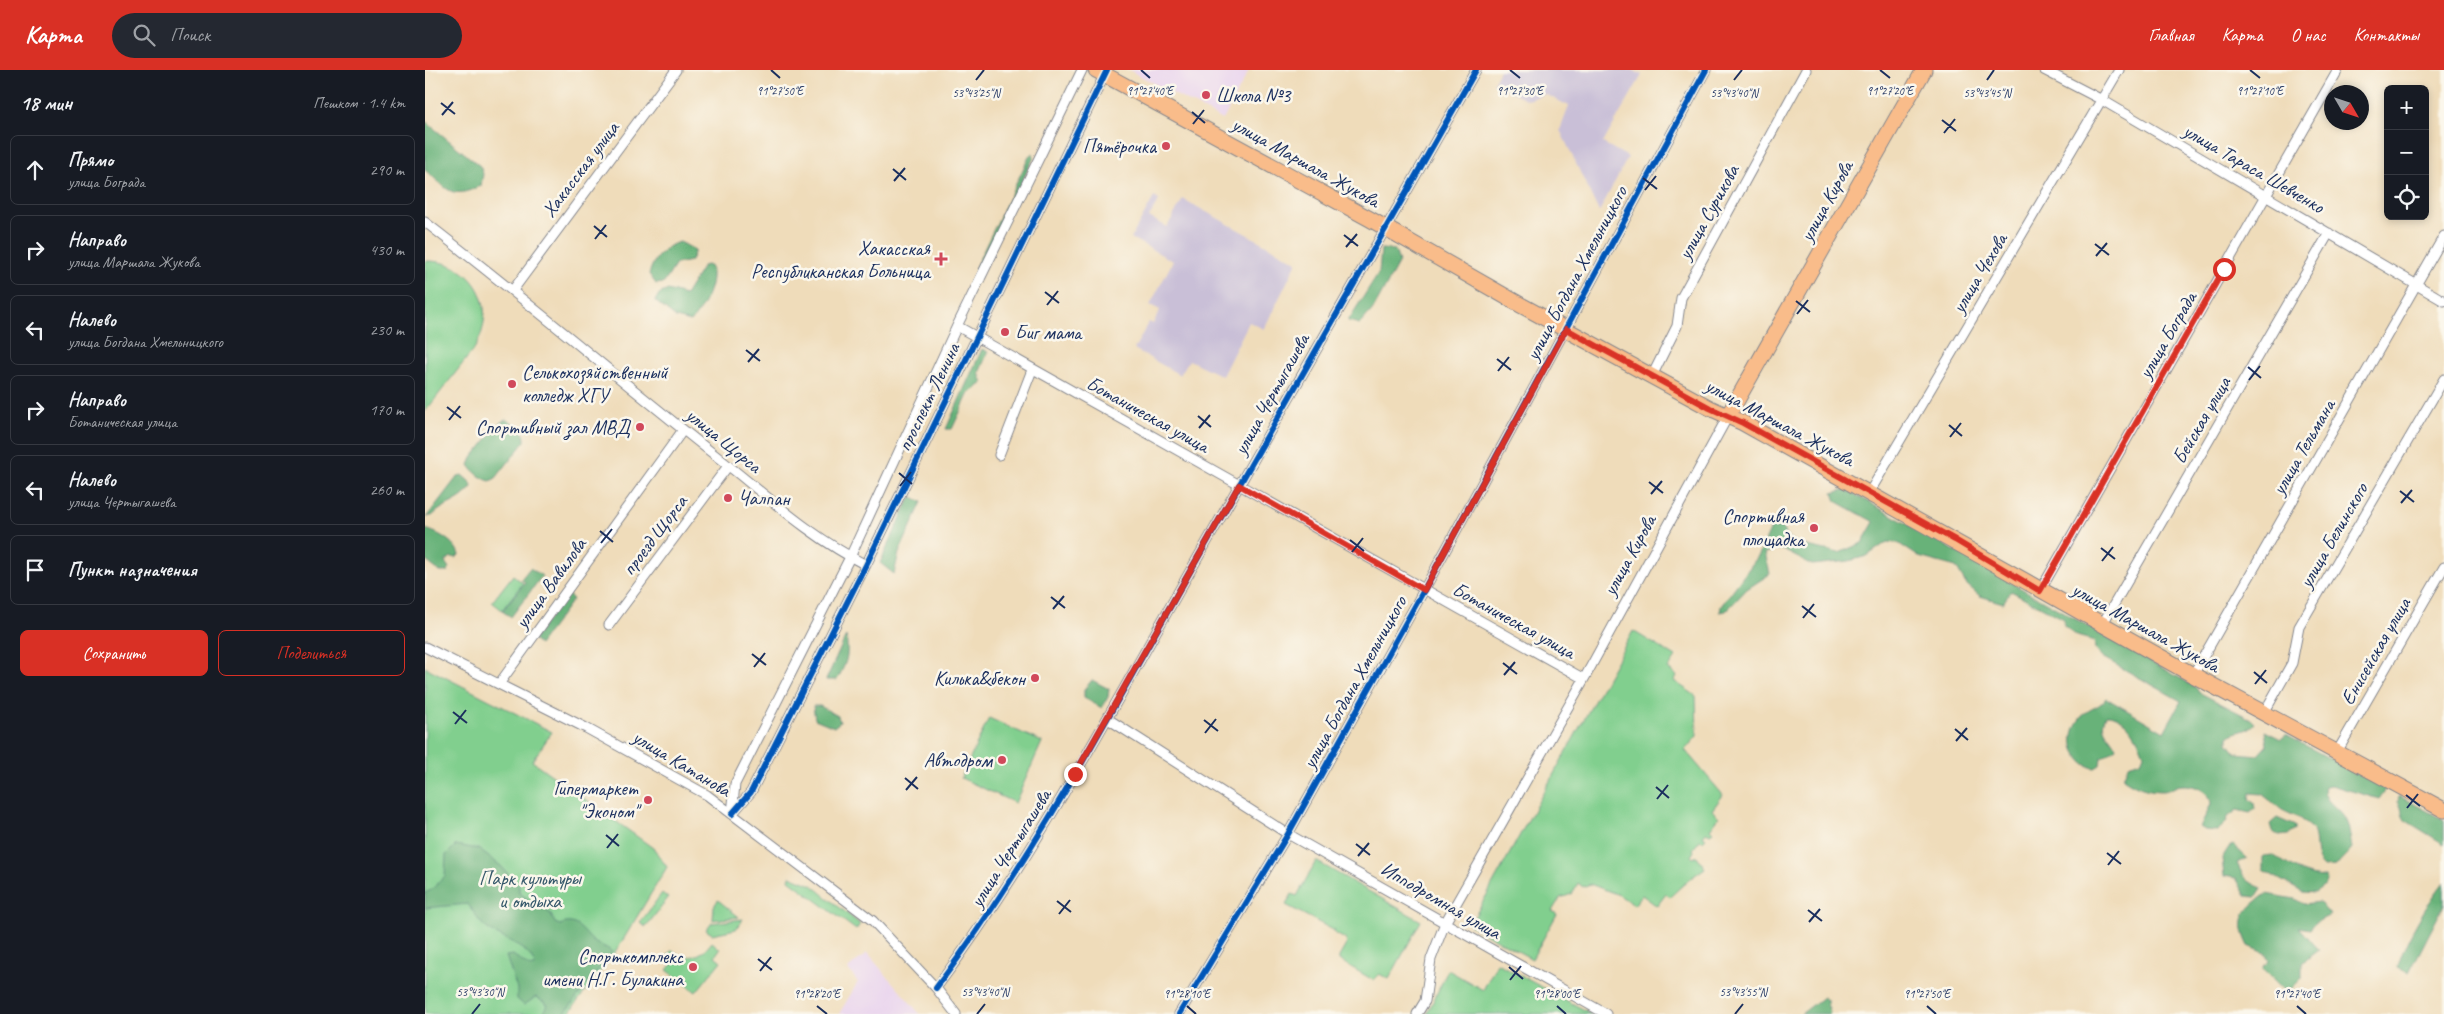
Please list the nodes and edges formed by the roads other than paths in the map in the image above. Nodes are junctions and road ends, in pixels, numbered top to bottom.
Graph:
1 (676, 70) edge
2 (1082, 70) edge
3 (1476, 70) edge
4 (1706, 70) edge
5 (1806, 70) edge
6 (1924, 70) edge
7 (2044, 70) edge
8 (2119, 70) edge
9 (2338, 70) edge
10 (1102, 72) edge
11 (2102, 100) junction
12 (2266, 196) junction
13 (425, 222) edge
14 (1385, 228) junction
15 (2329, 233) junction
16 (2444, 236) edge
17 (2417, 284) junction
18 (513, 290) junction
19 (2444, 300) edge
20 (957, 326) junction
21 (1566, 329) junction
22 (975, 337) junction
23 (1032, 370) junction
24 (1651, 376) junction
25 (2444, 379) edge
26 (1728, 416) junction
27 (683, 430) junction
28 (999, 455) dead end
29 (728, 466) junction
30 (1239, 485) junction
31 (1869, 493) junction
32 (850, 557) junction
33 (866, 565) junction
34 (2444, 567) edge
35 (1424, 590) junction
36 (2040, 591) junction
37 (609, 625) dead end
38 (2102, 625) junction
39 (425, 647) edge
40 (2193, 675) junction
41 (1584, 679) junction
42 (499, 684) junction
43 (2264, 713) junction
44 (1108, 719) junction
45 (2337, 752) junction
46 (2444, 810) edge
47 (732, 814) junction
48 (1288, 834) junction
49 (1445, 923) junction
50 (936, 988) junction
51 (956, 1014) edge
52 (1179, 1014) edge
53 (1417, 1014) edge
54 (1606, 1014) edge

1 - 18 street, Хакасская улица
2 - 20 street, проспект Ленина
3 - 14 street, улица Чертыгашева
4 - 21 street, улица Богдана Хмельницкого
5 - 24 street, улица Сурикова
6 - 26 main road, улица Кирова
7 - 11 street, улица Тараса Шевченко
8 - 11 street, улица Чехова
9 - 12 street, улица Бограда
10 - 14 main road, улица Маршала Жукова
10 - 22 street, проспект Ленина
11 - 12 street, улица Тараса Шевченко
11 - 31 street, улица Чехова
12 - 15 street, улица Тараса Шевченко
12 - 36 street, улица Бограда
13 - 18 street, улица Щорса
14 - 21 main road, улица Маршала Жукова
14 - 30 street, улица Чертыгашева
15 - 17 street, улица Тараса Шевченко
15 - 38 street, Бейская улица
16 - 17 street, улица Тельмана
17 - 19 street, улица Тараса Шевченко
17 - 40 street, улица Тельмана
18 - 27 street, улица Щорса
20 - 22 street, Ботаническая улица
20 - 32 street, проспект Ленина
21 - 24 main road, улица Маршала Жукова
21 - 35 street, улица Богдана Хмельницкого
22 - 23 street, Ботаническая улица
22 - 33 street, проспект Ленина
23 - 28 street
23 - 30 street, Ботаническая улица
24 - 26 main road, улица Маршала Жукова
25 - 43 street, улица Белинского
26 - 31 main road, улица Маршала Жукова
26 - 41 street, улица Кирова
27 - 29 street, улица Щорса
27 - 42 street, улица Вавилова
29 - 32 street, улица Щорса
29 - 37 street, проезд Щорса
30 - 35 street, Ботаническая улица
30 - 44 street, улица Чертыгашева
31 - 36 main road, улица Маршала Жукова
32 - 33 street, улица Щорса
32 - 47 street, проспект Ленина
33 - 47 street, проспект Ленина
34 - 45 street, Енисейская улица
35 - 41 street, Ботаническая улица
35 - 48 street, улица Богдана Хмельницкого
36 - 38 main road, улица Маршала Жукова
38 - 40 main road, улица Маршала Жукова
39 - 42 street, улица Катанова
40 - 43 main road, улица Маршала Жукова
41 - 49 street, улица Кирова
42 - 47 street, улица Катанова
43 - 45 main road, улица Маршала Жукова
44 - 48 street, Ипподромная улица
44 - 50 street, улица Чертыгашева
45 - 46 main road, улица Маршала Жукова
47 - 50 street, улица Катанова
48 - 49 street, Ипподромная улица
48 - 52 street, улица Богдана Хмельницкого
49 - 53 street, улица Кирова
49 - 54 street, Ипподромная улица
50 - 51 street, улица Катанова

